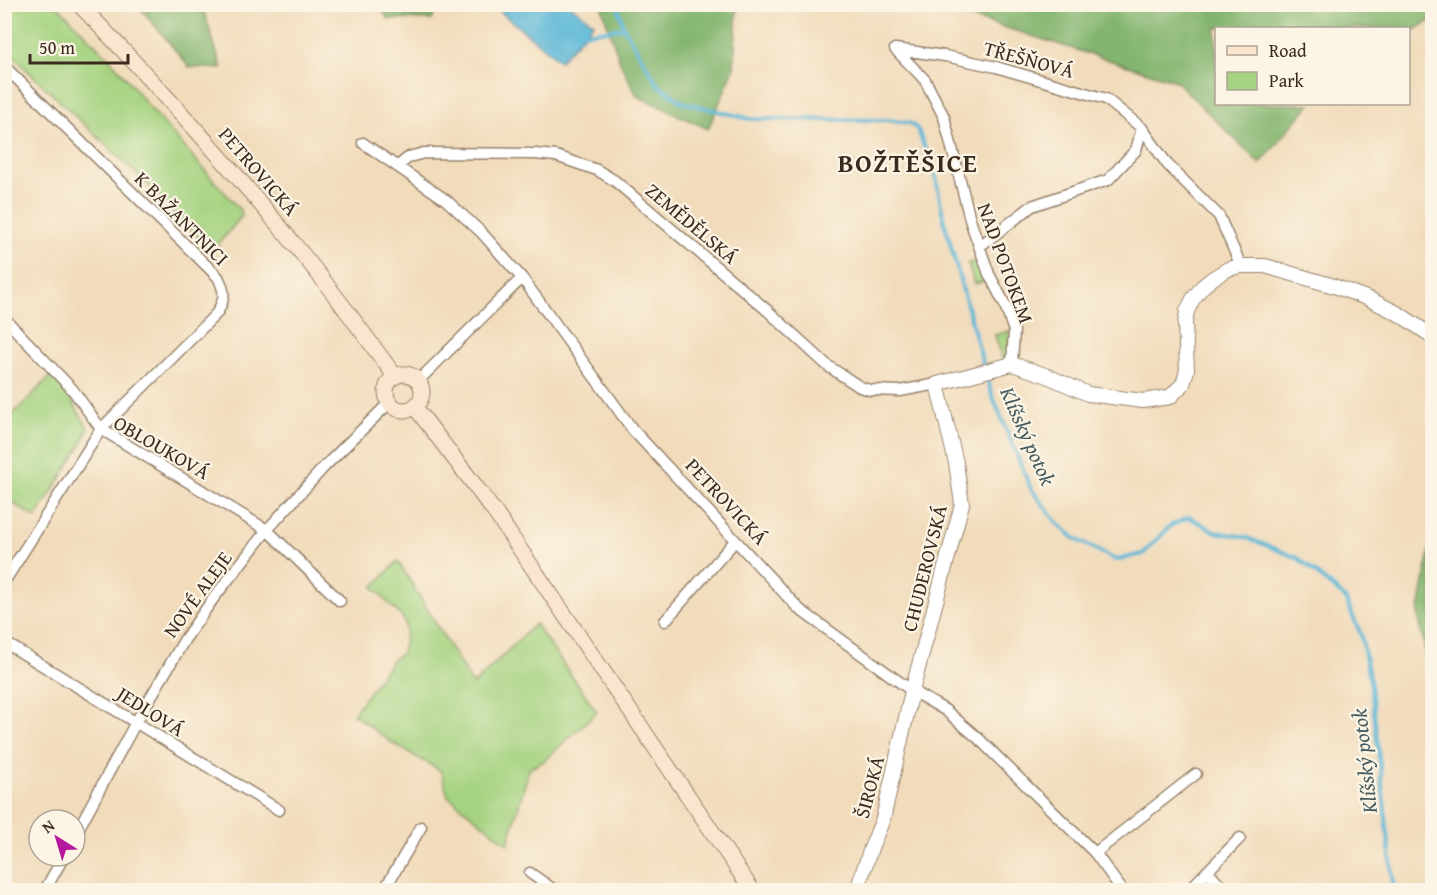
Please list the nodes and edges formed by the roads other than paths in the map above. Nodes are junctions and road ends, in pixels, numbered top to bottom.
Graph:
1 (79, 4) edge
2 (895, 49) joint
3 (4, 66) edge
4 (1142, 128) junction
5 (363, 143) dead end
6 (398, 166) junction
7 (980, 246) junction
8 (1241, 266) junction
9 (522, 278) junction
10 (4, 318) edge
11 (1432, 336) edge
12 (1012, 364) junction
13 (395, 376) junction
14 (418, 381) junction
15 (937, 384) junction
16 (389, 403) junction
17 (415, 407) junction
18 (101, 429) junction
19 (267, 530) junction
20 (735, 541) junction
21 (4, 582) edge
22 (340, 601) dead end
23 (665, 621) dead end
24 (4, 642) edge
25 (912, 691) junction
26 (136, 722) junction
27 (1196, 774) dead end
28 (279, 810) dead end
29 (87, 813) edge
30 (421, 827) dead end
31 (1240, 838) dead end
32 (1095, 853) junction
33 (57, 868) edge
34 (1208, 871) junction
35 (530, 873) dead end
36 (45, 891) edge
37 (384, 891) edge
38 (554, 891) edge
39 (752, 891) edge
40 (857, 891) edge
41 (1122, 891) edge
42 (1189, 891) edge
43 (1225, 891) edge

1 - 13 main road, PETROVICKÁ
2 - 4 street, TŘEŠŇOVÁ
2 - 7 street, NAD POTOKEM
3 - 18 street, K BAŽANTNICI
4 - 7 street
4 - 8 street, TŘEŠŇOVÁ
5 - 6 street, PETROVICKÁ
6 - 9 street, PETROVICKÁ
6 - 15 street, ZEMĚDĚLSKÁ
7 - 12 street, NAD POTOKEM
8 - 11 street
8 - 12 street
9 - 14 street
9 - 20 street, PETROVICKÁ
10 - 18 street
12 - 15 street
13 - 14 main road
13 - 16 main road
14 - 17 main road
15 - 25 street, CHUDEROVSKÁ
16 - 17 main road
16 - 19 street, NOVÉ ALEJE
17 - 39 main road
18 - 19 street, OBLOUKOVÁ
18 - 21 street, OBLOUKOVÁ
19 - 22 street, OBLOUKOVÁ
19 - 26 street, NOVÉ ALEJE
20 - 23 street
20 - 25 street, PETROVICKÁ
24 - 26 street, JEDLOVÁ
25 - 32 street, PETROVICKÁ
25 - 40 street, ŠIROKÁ
26 - 28 street, JEDLOVÁ
26 - 29 street, NOVÉ ALEJE
27 - 32 street
30 - 37 street
31 - 34 street
32 - 41 street, PETROVICKÁ
33 - 36 street
34 - 42 street
34 - 43 street
35 - 38 street

